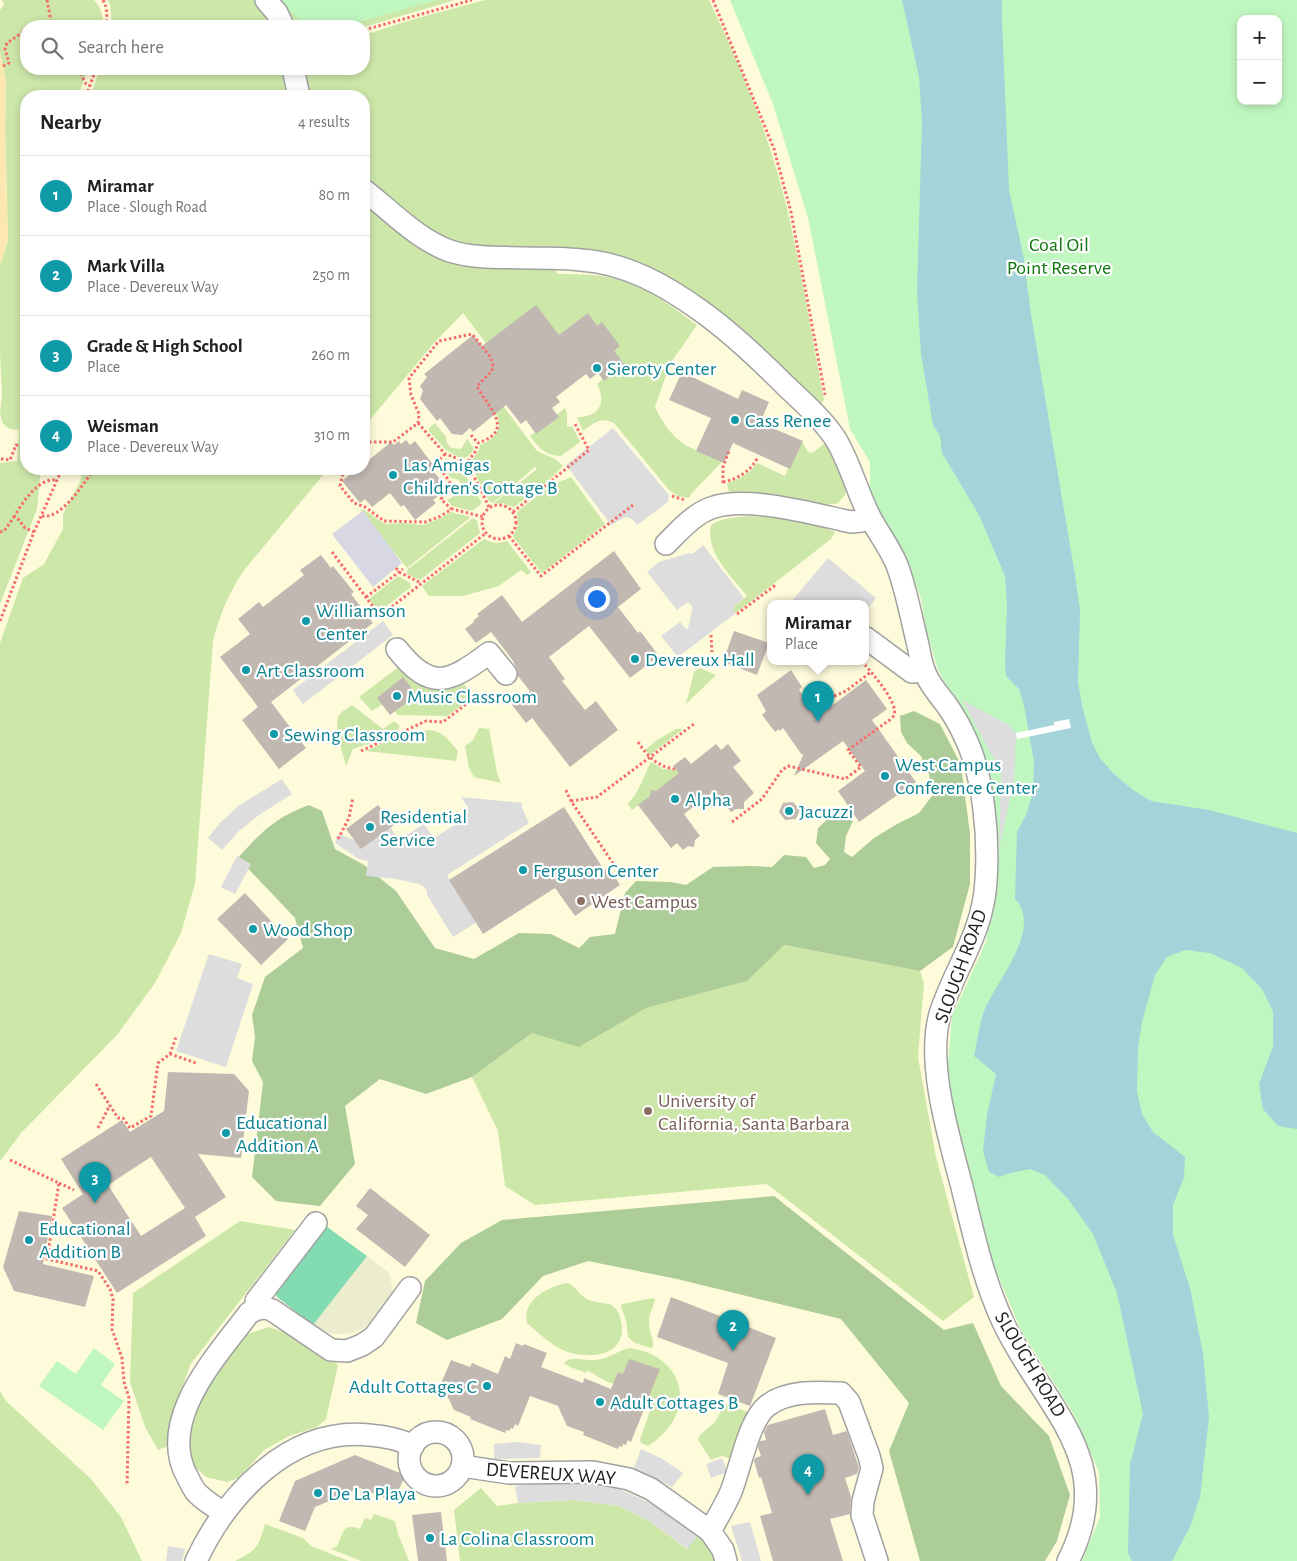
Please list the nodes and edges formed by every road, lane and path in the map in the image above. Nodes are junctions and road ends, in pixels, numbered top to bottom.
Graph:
1 (47, 0) edge
2 (103, 0) edge
3 (266, 0) edge
4 (472, 0) edge
5 (713, 0) edge
6 (51, 20) edge
7 (107, 20) edge
8 (280, 20) edge
9 (370, 28) edge
10 (20, 34) edge
11 (3, 66) dead end
12 (81, 75) edge
13 (94, 75) edge
14 (294, 75) edge
15 (90, 86) junction
16 (88, 90) edge
17 (298, 90) edge
18 (370, 195) edge
19 (826, 400) dead end
20 (418, 423) junction
21 (575, 424) dead end
22 (471, 435) dead end
23 (370, 442) edge
24 (478, 443) junction
25 (20, 446) edge
26 (729, 452) dead end
27 (445, 454) junction
28 (758, 457) dead end
29 (1, 459) edge
30 (465, 465) junction
31 (58, 475) edge
32 (90, 475) edge
33 (343, 475) edge
34 (56, 480) junction
35 (633, 505) dead end
36 (490, 508) junction
37 (452, 509) junction
38 (512, 512) junction
39 (42, 516) junction
40 (869, 516) junction
41 (14, 517) junction
42 (484, 517) junction
43 (0, 532) edge
44 (34, 532) junction
45 (486, 532) junction
46 (509, 536) junction
47 (666, 544) dead end
48 (332, 552) dead end
49 (396, 568) dead end
50 (401, 570) junction
51 (421, 583) junction
52 (778, 584) dead end
53 (366, 597) junction
54 (738, 614) dead end
55 (0, 621) edge
56 (711, 635) dead end
57 (869, 640) edge
58 (397, 649) dead end
59 (712, 652) dead end
60 (865, 665) edge
61 (924, 671) junction
62 (871, 672) junction
63 (506, 674) dead end
64 (474, 698) dead end
65 (825, 700) dead end
66 (694, 724) dead end
67 (638, 742) dead end
68 (361, 751) dead end
69 (650, 758) junction
70 (675, 769) dead end
71 (566, 790) dead end
72 (353, 797) dead end
73 (571, 801) junction
74 (732, 822) dead end
75 (338, 839) dead end
76 (621, 875) dead end
77 (176, 1037) dead end
78 (170, 1054) junction
79 (196, 1063) dead end
80 (96, 1084) dead end
81 (110, 1105) junction
82 (98, 1128) dead end
83 (10, 1160) dead end
84 (59, 1183) junction
85 (74, 1190) dead end
86 (316, 1223) dead end
87 (410, 1288) dead end
88 (256, 1309) junction
89 (413, 1446) junction
90 (462, 1466) junction
91 (127, 1486) dead end
92 (223, 1513) junction
93 (710, 1531) junction
94 (196, 1561) edge
95 (726, 1561) edge
96 (877, 1561) edge
97 (1068, 1561) edge

1 - 6 path
2 - 7 path
3 - 8 street
4 - 9 path
5 - 19 path
10 - 11 path
12 - 15 path
13 - 15 path
14 - 17 street
15 - 16 path
18 - 40 street, SLOUGH ROAD
20 - 23 path
20 - 24 path
20 - 27 path
21 - 38 path
22 - 24 path
24 - 30 path
25 - 29 path
26 - 28 path
27 - 30 path
27 - 37 path
30 - 36 path
31 - 34 path
32 - 39 path
33 - 37 path
34 - 39 path
34 - 41 path
35 - 46 path
36 - 38 path
36 - 42 path
37 - 42 path
38 - 46 path
39 - 44 path
40 - 47 street
40 - 61 street, SLOUGH ROAD
41 - 43 path
41 - 44 path
42 - 45 path
44 - 55 path
45 - 46 path
45 - 51 path
48 - 53 path
49 - 50 path
50 - 51 path
50 - 53 path
51 - 53 path
52 - 54 path
56 - 59 path
57 - 61 street
58 - 63 street
60 - 62 path
61 - 97 street, SLOUGH ROAD
62 - 65 path
62 - 74 path
64 - 68 path
66 - 69 path
67 - 69 path
69 - 70 path
69 - 73 path
71 - 73 path
72 - 75 path
73 - 76 path
77 - 78 path
78 - 79 path
78 - 81 path
80 - 81 path
81 - 82 path
83 - 84 path
84 - 85 path
84 - 91 path
86 - 88 street
87 - 88 street
88 - 92 street
89 - 90 street
89 - 90 street
89 - 92 street
90 - 93 street, DEVEREUX WAY
92 - 94 street
93 - 95 street, DEVEREUX WAY
93 - 96 street

